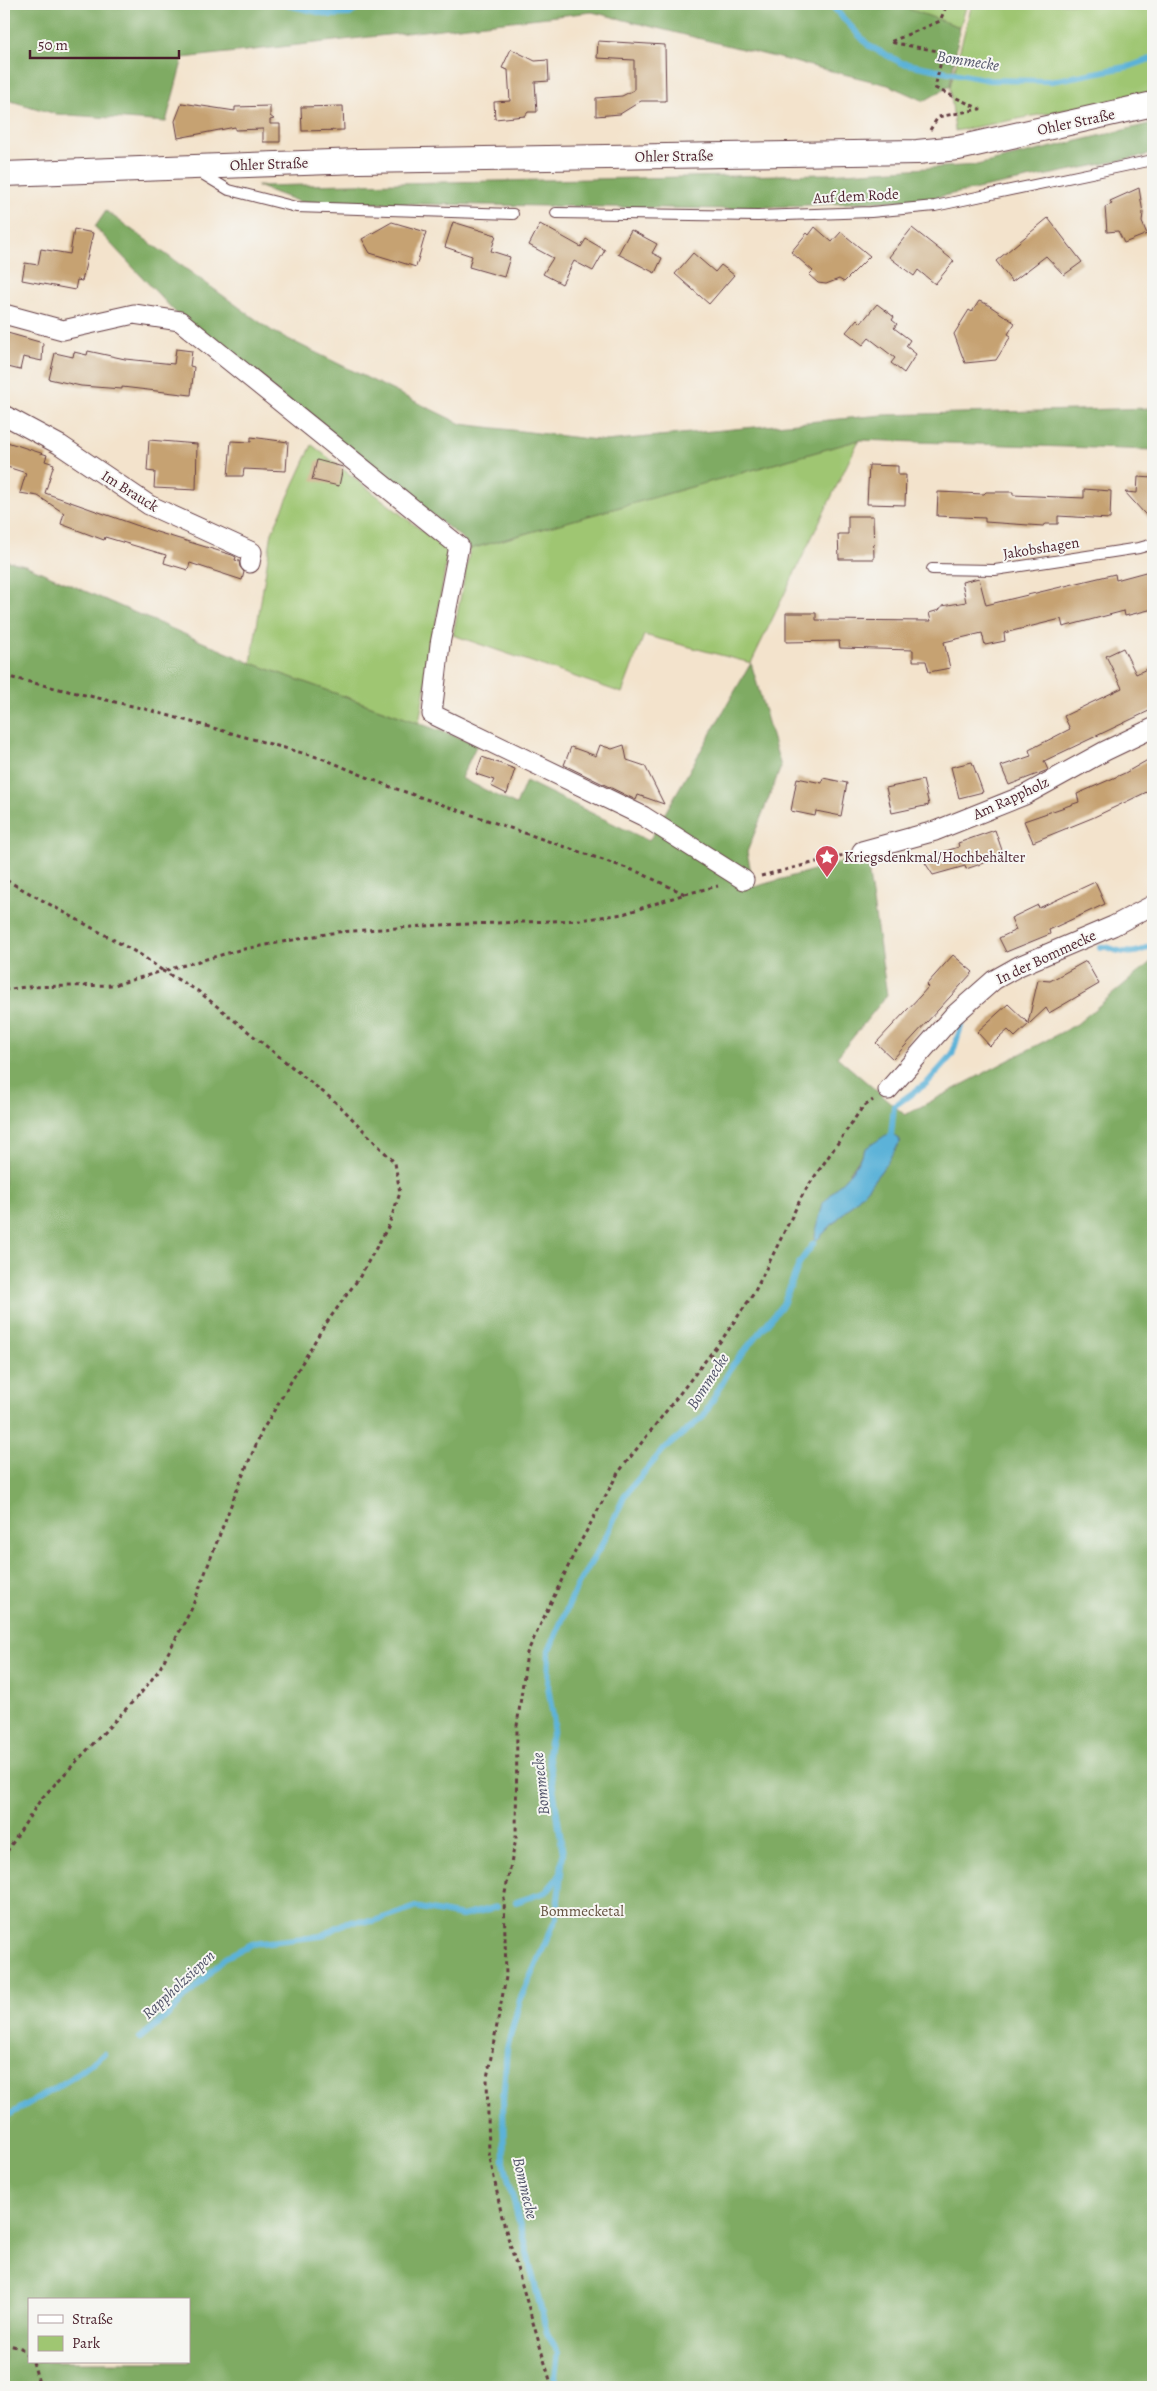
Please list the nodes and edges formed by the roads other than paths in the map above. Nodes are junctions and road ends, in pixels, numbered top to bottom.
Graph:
1 (1153, 104) edge
2 (1153, 160) edge
3 (187, 167) junction
4 (4, 174) edge
5 (513, 214) dead end
6 (556, 214) dead end
7 (4, 314) edge
8 (4, 414) edge
9 (1153, 544) edge
10 (250, 563) dead end
11 (932, 569) dead end
12 (1153, 728) edge
13 (862, 851) road end
14 (744, 880) road end
15 (1153, 904) edge
16 (888, 1090) road end

1 - 3 street, Ohler Straße
2 - 6 lane, Auf dem Rode
3 - 4 street, Ohler Straße
3 - 5 lane, Ohler Straße
7 - 14 street
8 - 10 street, Im Brauck
9 - 11 lane, Jakobshagen
12 - 13 street, Am Rappholz
15 - 16 street, In der Bommecke

